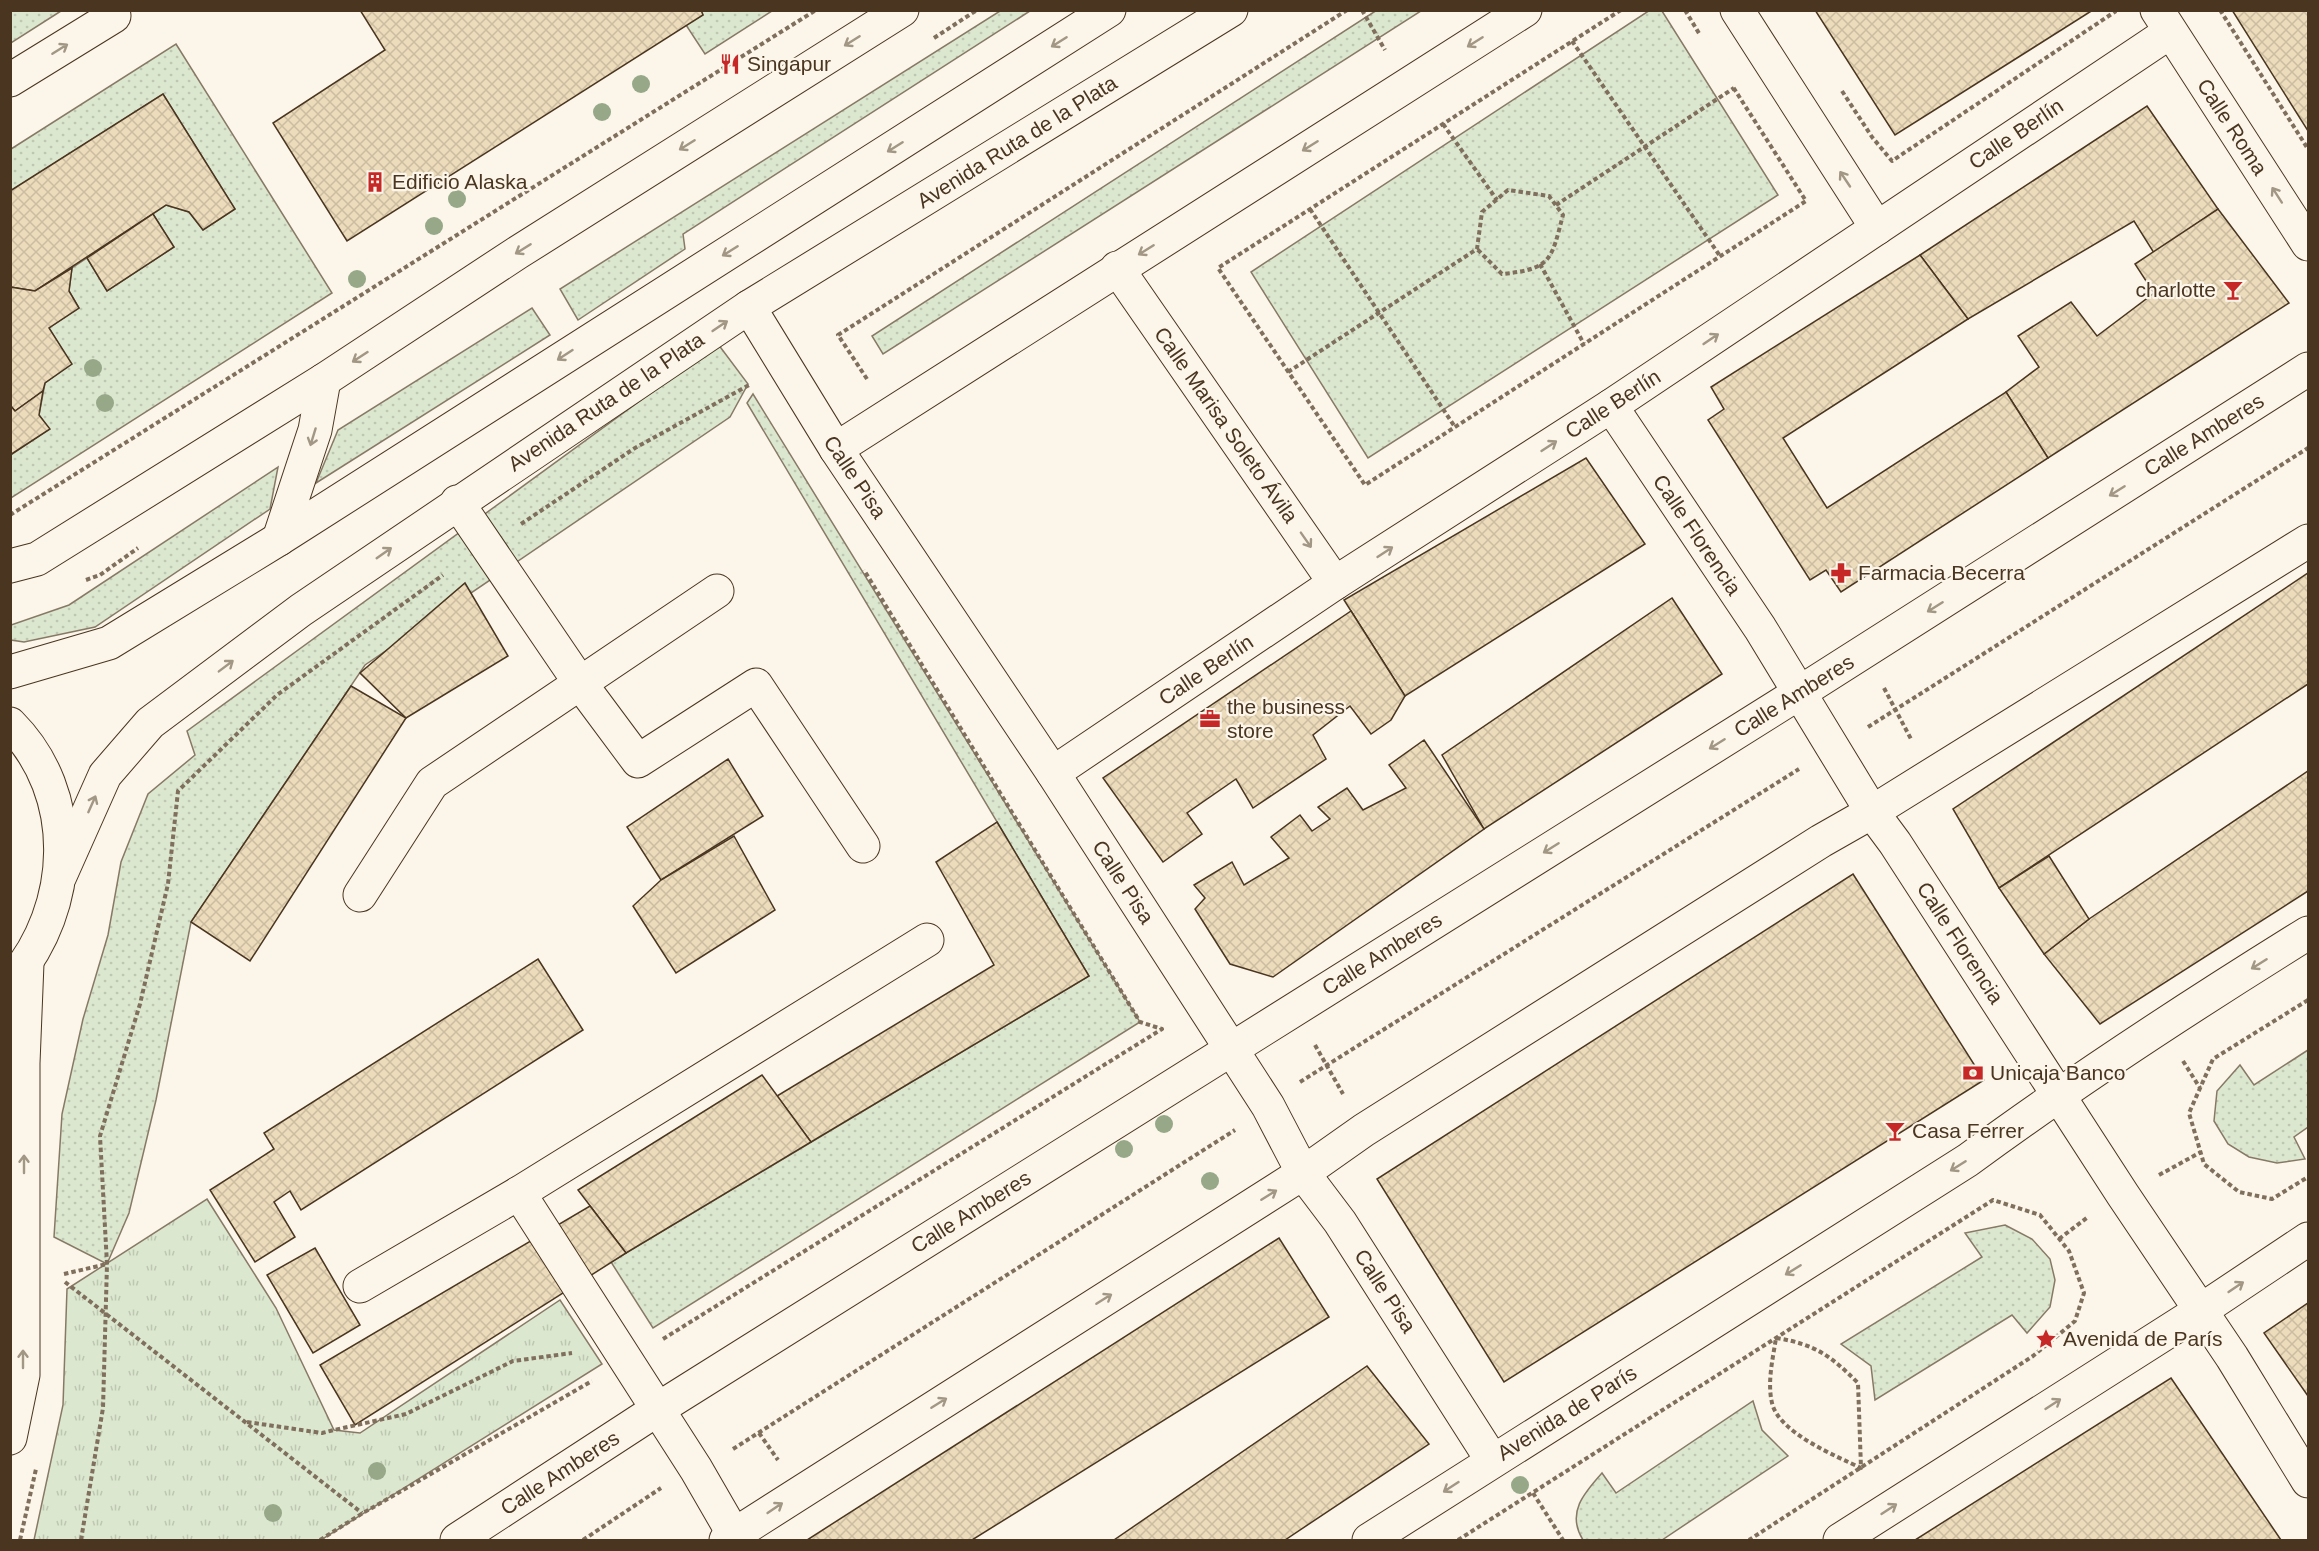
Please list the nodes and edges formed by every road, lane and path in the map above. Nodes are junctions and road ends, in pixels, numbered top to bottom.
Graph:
1 (113, 10) edge
2 (816, 10) edge
3 (902, 10) edge
4 (1109, 10) edge
5 (1231, 10) edge
6 (1347, 10) edge
7 (1362, 10) edge
8 (1525, 10) edge
9 (1621, 10) edge
10 (1685, 10) edge
11 (1737, 10) edge
12 (2116, 10) edge
13 (2220, 10) edge
14 (2163, 21) edge
15 (1703, 40) dead end
16 (1572, 41) junction
17 (1394, 45) dead end
18 (1385, 50) junction
19 (1375, 57) dead end
20 (1728, 79) dead end
21 (10, 80) edge
22 (1734, 88) junction
23 (1840, 88) dead end
24 (1443, 124) junction
25 (2308, 149) edge
26 (1497, 200) junction
27 (1556, 205) junction
28 (1310, 209) junction
29 (1877, 228) junction
30 (2308, 244) edge
31 (1477, 249) junction
32 (1720, 256) junction
33 (1540, 264) junction
34 (1117, 268) junction
35 (749, 307) junction
36 (1584, 344) junction
37 (2308, 369) edge
38 (1288, 372) junction
39 (875, 375) dead end
40 (324, 380) junction
41 (1611, 406) junction
42 (1455, 426) junction
43 (2308, 448) edge
44 (836, 449) junction
45 (457, 502) junction
46 (10, 515) edge
47 (279, 539) junction
48 (2308, 541) edge
49 (10, 566) edge
50 (443, 575) dead end
51 (1335, 583) junction
52 (717, 591) dead end
53 (10, 672) edge
54 (580, 683) junction
55 (1883, 686) dead end
56 (1799, 693) junction
57 (10, 724) edge
58 (1862, 731) dead end
59 (1916, 748) dead end
60 (1807, 764) dead end
61 (1053, 773) junction
62 (1872, 812) junction
63 (863, 846) dead end
64 (60, 876) junction
65 (360, 895) dead end
66 (2308, 933) edge
67 (927, 940) dead end
68 (19, 973) edge
69 (2308, 1000) edge
70 (1310, 1037) dead end
71 (1230, 1049) junction
72 (2181, 1060) dead end
73 (1326, 1065) junction
74 (1292, 1087) dead end
75 (2200, 1088) junction
76 (2058, 1094) junction
77 (1236, 1129) dead end
78 (1364, 1130) junction
79 (2201, 1152) junction
80 (1303, 1173) junction
81 (2308, 1177) edge
82 (2155, 1178) dead end
83 (519, 1193) junction
84 (2090, 1216) dead end
85 (2059, 1239) junction
86 (2308, 1239) edge
87 (24, 1251) junction
88 (360, 1286) dead end
89 (2200, 1311) junction
90 (1776, 1338) junction
91 (622, 1354) junction
92 (658, 1409) junction
93 (244, 1422) junction
94 (759, 1433) junction
95 (10, 1438) edge
96 (724, 1455) dead end
97 (1492, 1460) junction
98 (1861, 1468) junction
99 (785, 1470) dead end
100 (2308, 1481) edge
101 (670, 1482) dead end
102 (1533, 1493) junction
103 (363, 1513) junction
104 (732, 1539) edge
105 (81, 1540) edge
106 (320, 1540) edge
107 (458, 1540) edge
108 (583, 1540) edge
109 (1369, 1540) edge
110 (1458, 1540) edge
111 (1563, 1540) edge
112 (1749, 1540) edge
113 (1840, 1540) edge

21 -> 1 street
2 - 46 path
3 -> 40 street
4 -> 47 street
5 - 35 street, Avenida Ruta de la Plata
6 - 39 path
7 - 18 path
8 -> 34 street
9 - 16 path
10 - 15 path
29 -> 11 street
12 - 23 path
13 - 25 path
14 - 29 street, Calle Berlín
30 -> 14 street, Calle Roma
16 - 24 path
16 - 32 path
17 - 18 path
18 - 19 path
20 - 22 path
22 - 27 path
22 - 32 path
24 - 26 path
24 - 28 path
26 - 27 path
26 - 31 path
27 - 33 path
28 - 38 path
28 - 42 path
41 -> 29 street, Calle Berlín
31 - 33 path
31 - 38 path
32 - 36 path
33 - 36 path
34 - 44 street
34 -> 51 street, Calle Marisa Soleto Ávila
35 - 44 street, Calle Pisa
45 -> 35 street, Avenida Ruta de la Plata
36 - 42 path
37 -> 56 street, Calle Amberes
38 - 42 path
40 -> 47 street
40 - 49 street
51 -> 41 street, Calle Berlín
41 - 56 street, Calle Florencia
43 - 58 path
44 - 61 street, Calle Pisa
45 - 54 street
64 -> 45 street, Avenida Ruta de la Plata
47 - 53 street
48 - 62 street
50 - 105 path
51 - 61 street, Calle Berlín
52 - 54 street
54 - 63 street
54 - 65 street
55 - 59 path
56 - 62 street, Calle Florencia
56 -> 71 street, Calle Amberes
57 - 64 street
60 - 73 path
61 - 71 street, Calle Pisa
62 - 76 street, Calle Florencia
62 - 78 street
64 - 68 street
66 -> 76 street, Avenida de París
67 - 83 street
87 -> 68 street
69 - 75 path
70 - 73 path
71 - 80 street, Calle Pisa
71 - 92 street, Calle Amberes
72 - 75 path
73 - 74 path
73 - 78 path
75 - 79 path
76 - 89 street, Calle Florencia
76 -> 97 street, Avenida de París
77 - 94 path
78 - 80 street
79 - 81 path
79 - 82 path
80 - 97 street, Calle Pisa
104 -> 80 street
83 - 88 street
83 - 91 street
84 - 85 path
85 - 90 path
85 - 98 path
89 -> 86 street
87 - 93 path
95 -> 87 street
89 - 100 street, Calle Florencia
113 -> 89 street
90 - 98 path
90 - 98 path
90 - 102 path
91 - 92 street
91 - 93 path
91 - 103 path
92 - 104 street
92 - 107 street, Calle Amberes
93 - 103 path
94 - 96 path
94 - 99 path
97 -> 109 street, Avenida de París
98 - 112 path
101 - 108 path
102 - 110 path
102 - 111 path
103 - 106 path

